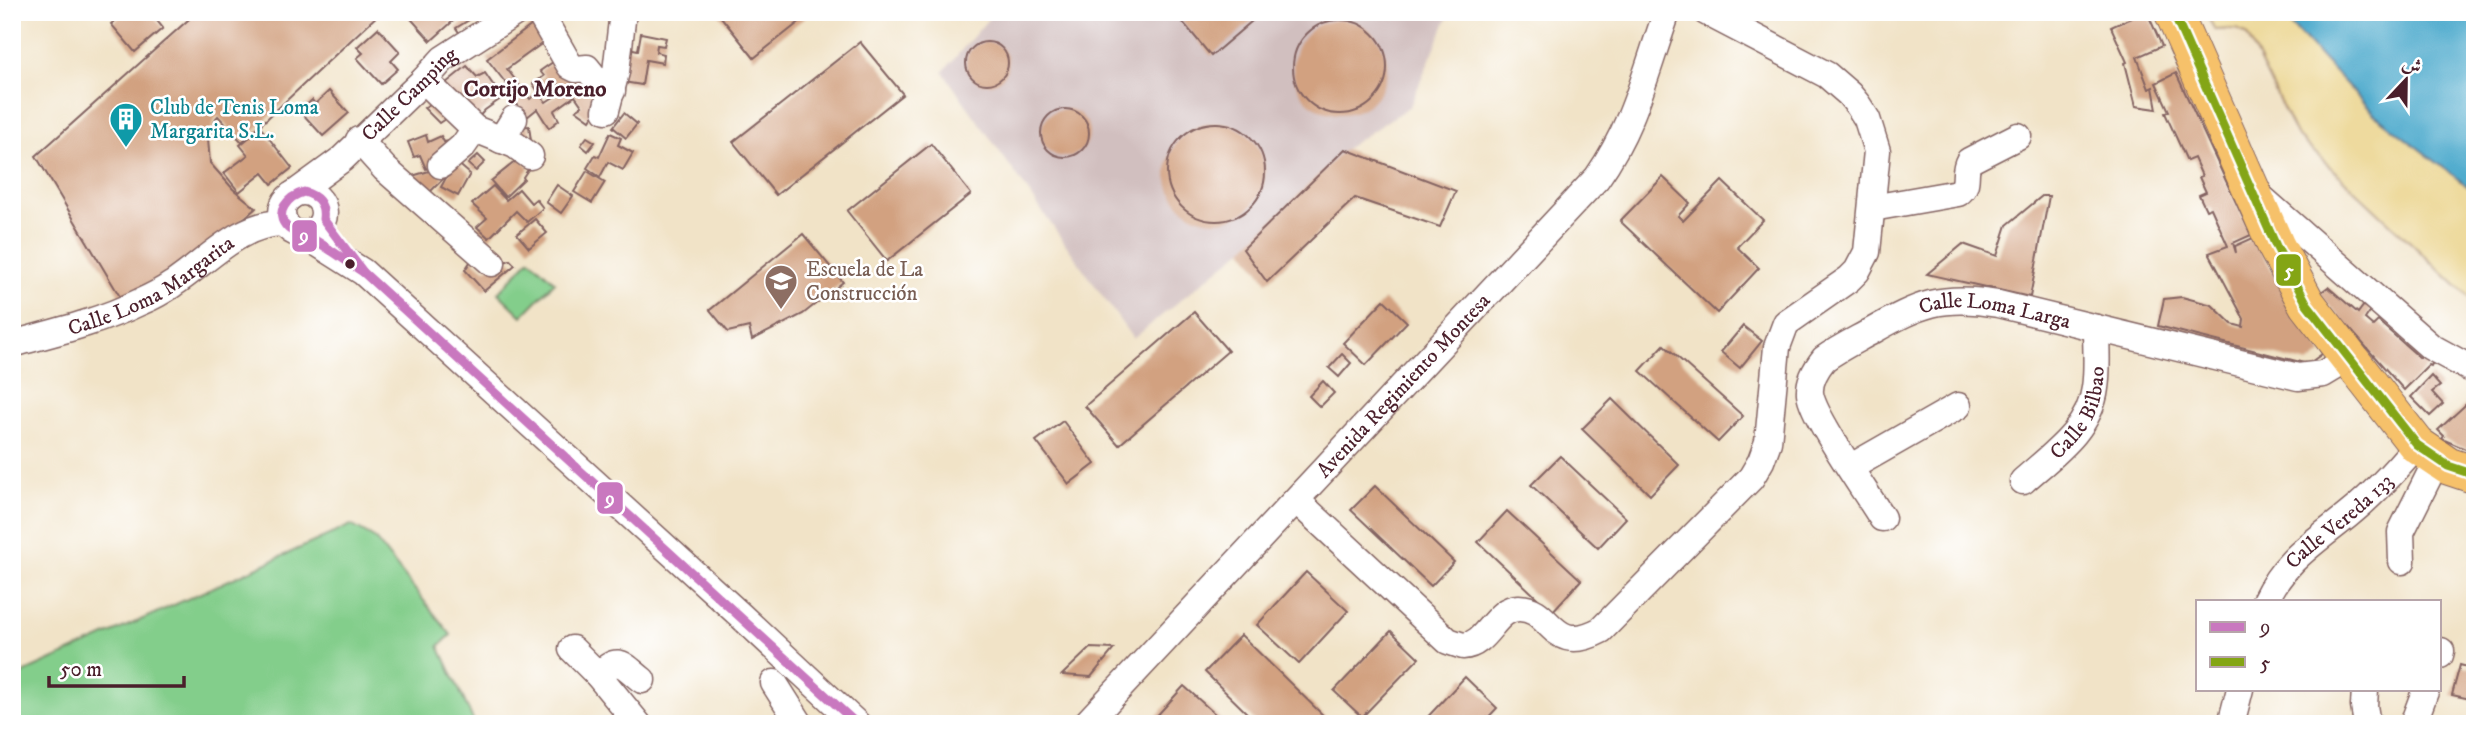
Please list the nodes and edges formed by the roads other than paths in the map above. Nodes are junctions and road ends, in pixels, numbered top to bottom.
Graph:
1 (516, 12) edge
2 (539, 12) edge
3 (623, 12) edge
4 (1667, 12) edge
5 (1706, 12) edge
6 (2173, 12) edge
7 (424, 80) junction
8 (475, 129) junction
9 (2018, 136) dead end
10 (351, 150) junction
11 (530, 156) dead end
12 (441, 165) dead end
13 (2249, 187) junction
14 (1872, 208) junction
15 (308, 220) junction
16 (2328, 258) junction
17 (492, 263) dead end
18 (2295, 284) junction
19 (2096, 328) junction
20 (12, 344) edge
21 (2348, 359) junction
22 (2475, 371) edge
23 (1958, 406) dead end
24 (2427, 452) junction
25 (1851, 467) junction
26 (2475, 475) edge
27 (2023, 481) dead end
28 (1296, 500) junction
29 (1882, 518) dead end
30 (2402, 561) dead end
31 (2266, 600) edge
32 (572, 649) dead end
33 (598, 675) junction
34 (642, 680) dead end
35 (774, 683) dead end
36 (2241, 690) edge
37 (2365, 690) edge
38 (2426, 690) edge
39 (638, 724) edge
40 (800, 724) edge
41 (857, 724) edge
42 (1086, 724) edge
43 (2231, 724) edge
44 (2367, 724) edge
45 (2413, 724) edge

1 - 7 street, Calle Camping
2 - 3 street
4 - 28 street, Avenida Regimiento Montesa
5 - 14 street
6 - 13 highway
7 - 8 street
7 - 10 street, Calle Camping
8 - 11 street
8 - 12 street
9 - 14 street
10 - 15 street, Calle Camping
10 - 15 street, Calle Camping
10 - 17 street
13 - 16 street
13 - 18 highway
14 - 28 street
15 - 20 street, Calle Loma Margarita
15 - 41 street
16 - 18 street
16 - 22 street
18 - 21 highway
19 - 21 street, Calle Loma Larga
19 - 25 street, Calle Loma Larga
19 - 27 street, Calle Bilbao
21 - 24 highway
23 - 25 street
24 - 26 highway
24 - 30 street
24 - 31 street, Calle Vereda 133
25 - 29 street, Calle Loma Larga
28 - 42 street, Avenida Regimiento Montesa
32 - 33 street
33 - 34 street
33 - 39 street
35 - 40 street
36 - 43 street
37 - 44 street
38 - 45 street

